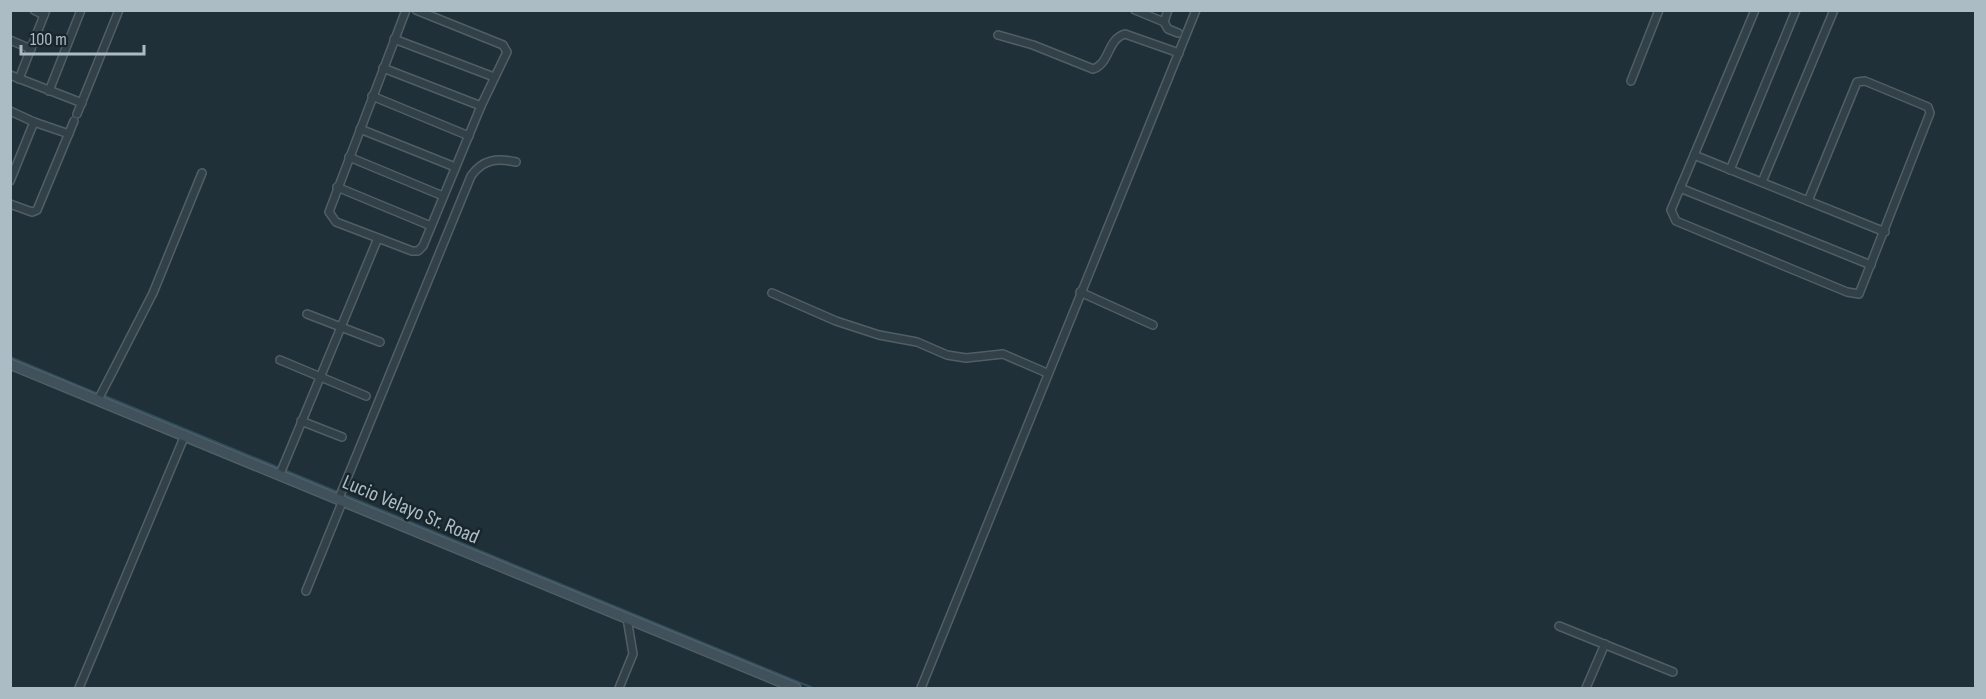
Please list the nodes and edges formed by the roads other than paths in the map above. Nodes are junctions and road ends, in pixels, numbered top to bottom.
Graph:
1 (34, 10) edge
2 (81, 10) edge
3 (119, 10) edge
4 (406, 10) edge
5 (416, 10) edge
6 (1135, 10) edge
7 (1168, 10) edge
8 (1196, 10) edge
9 (1659, 10) edge
10 (1755, 10) edge
11 (1796, 10) edge
12 (1834, 10) edge
13 (45, 13) edge
14 (1164, 22) junction
15 (1178, 33) dead end
16 (998, 35) dead end
17 (394, 39) junction
18 (10, 40) edge
19 (31, 49) junction
20 (1179, 53) junction
21 (383, 68) junction
22 (10, 75) edge
23 (494, 77) junction
24 (19, 79) junction
25 (1631, 81) dead end
26 (49, 91) junction
27 (372, 96) junction
28 (82, 103) junction
29 (481, 106) junction
30 (10, 111) edge
31 (34, 122) junction
32 (360, 129) junction
33 (69, 134) junction
34 (469, 136) junction
35 (1694, 155) junction
36 (349, 157) junction
37 (516, 162) dead end
38 (455, 167) junction
39 (1730, 170) junction
40 (202, 173) dead end
41 (10, 181) edge
42 (1762, 182) junction
43 (337, 187) junction
44 (1680, 188) junction
45 (443, 196) junction
46 (1808, 201) junction
47 (10, 204) edge
48 (431, 226) junction
49 (1884, 232) junction
50 (378, 238) junction
51 (1871, 266) junction
52 (1080, 292) junction
53 (772, 293) dead end
54 (307, 314) dead end
55 (1153, 325) dead end
56 (340, 327) junction
57 (380, 342) dead end
58 (280, 360) dead end
59 (10, 364) edge
60 (1047, 373) junction
61 (319, 376) junction
62 (366, 396) dead end
63 (98, 400) junction
64 (301, 421) junction
65 (185, 435) junction
66 (342, 437) dead end
67 (281, 472) junction
68 (341, 496) junction
69 (306, 591) dead end
70 (627, 618) junction
71 (1559, 626) dead end
72 (1605, 644) junction
73 (1673, 672) dead end
74 (79, 688) edge
75 (619, 688) edge
76 (796, 688) edge
77 (921, 688) edge
78 (1586, 688) edge

1 - 13 street
2 - 26 street
3 - 28 street
4 - 17 street
5 - 23 street
6 - 14 street
7 - 14 street
8 - 20 street
9 - 25 street
10 - 35 street
11 - 39 street
12 - 42 street
13 - 19 street
14 - 15 street
16 - 20 street
17 - 21 street
17 - 23 street
18 - 19 street
19 - 24 street
20 - 52 street
21 - 27 street
21 - 29 street
22 - 24 street
23 - 29 street
24 - 26 street
26 - 28 street
27 - 32 street
27 - 34 street
28 - 33 street
29 - 34 street
30 - 31 street
31 - 33 street
31 - 41 street
32 - 36 street
32 - 38 street
33 - 47 street
34 - 38 street
35 - 39 street
35 - 44 street
36 - 43 street
36 - 45 street
37 - 68 street
38 - 45 street
39 - 42 street
40 - 63 street
42 - 46 street
43 - 48 street
43 - 50 street
44 - 51 street
44 - 51 street
45 - 48 street
46 - 49 street
46 - 49 street
48 - 50 street
49 - 51 street
50 - 56 street
52 - 55 street
52 - 60 street
53 - 60 street
54 - 56 street
56 - 57 street
56 - 61 street
58 - 61 street
59 - 63 main road, Lucio Velayo Sr. Road
60 - 77 street
61 - 62 street
61 - 64 street
63 - 65 main road, Lucio Velayo Sr. Road
64 - 66 street
64 - 67 street
65 - 67 main road, Lucio Velayo Sr. Road
65 - 74 street
67 - 68 main road, Lucio Velayo Sr. Road
68 - 69 street
68 - 70 main road, Lucio Velayo Sr. Road
70 - 75 street
70 - 76 main road, Lucio Velayo Sr. Road
71 - 72 street
72 - 73 street
72 - 78 street

